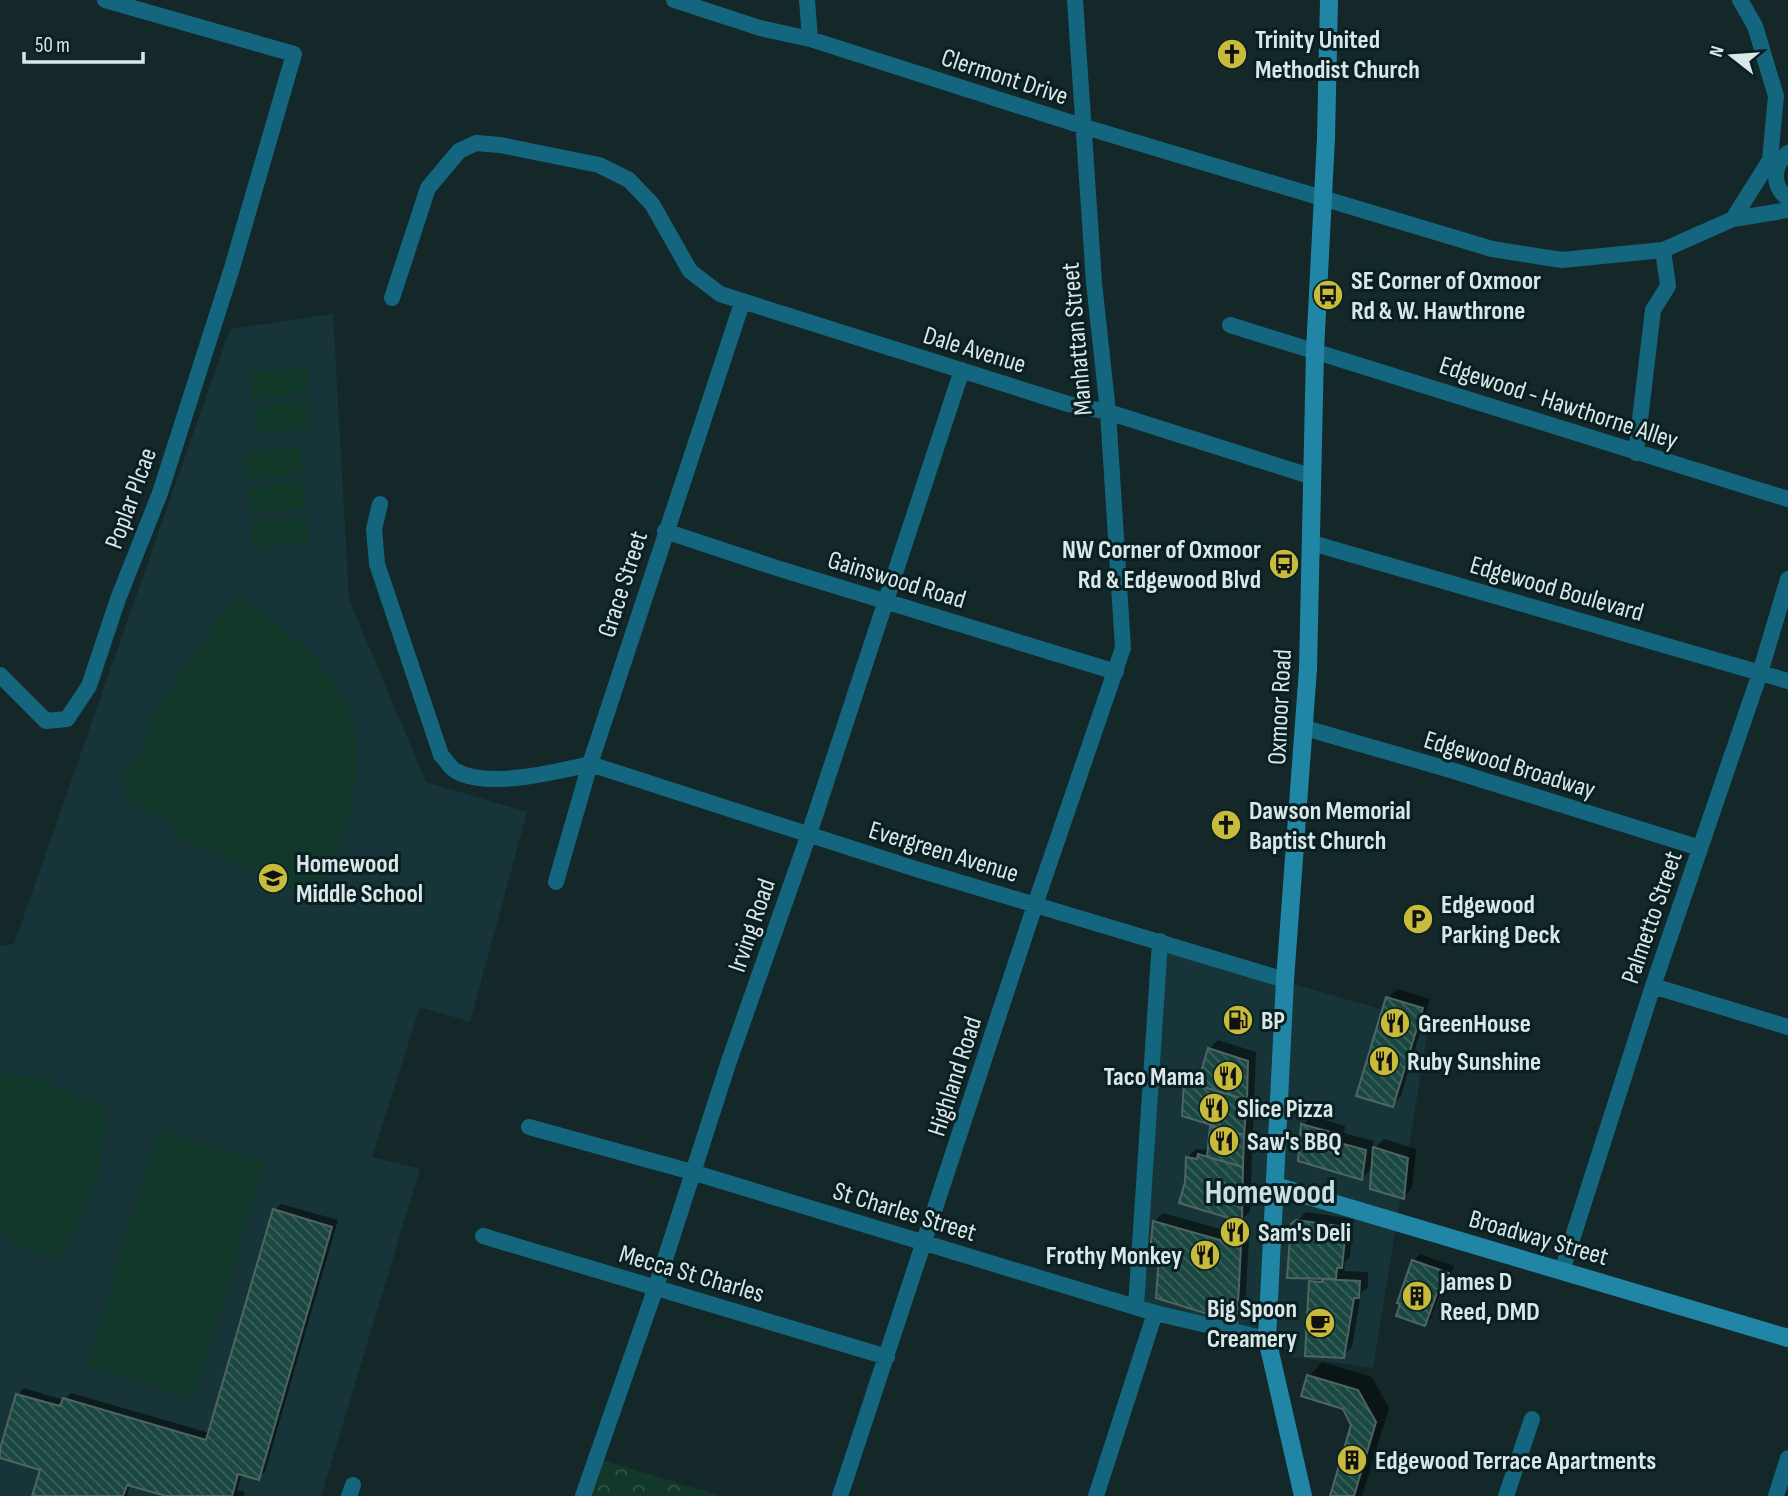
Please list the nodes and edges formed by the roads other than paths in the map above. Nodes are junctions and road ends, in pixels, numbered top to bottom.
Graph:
1 (105, 0) edge
2 (674, 0) edge
3 (807, 0) edge
4 (1075, 0) edge
5 (1329, 0) edge
6 (1740, 0) edge
7 (810, 39) junction
8 (1776, 96) junction
9 (1788, 110) edge
10 (1085, 127) junction
11 (1779, 159) edge
12 (1322, 197) junction
13 (1788, 199) edge
14 (1788, 210) edge
15 (1733, 219) junction
16 (1663, 250) junction
17 (392, 298) dead end
18 (742, 303) junction
19 (1230, 325) dead end
20 (1315, 351) junction
21 (961, 370) junction
22 (1108, 412) junction
23 (1636, 453) junction
24 (1313, 477) junction
25 (1788, 499) edge
26 (380, 505) dead end
27 (665, 531) junction
28 (1312, 543) junction
29 (1788, 579) edge
30 (887, 600) junction
31 (1116, 672) junction
32 (1760, 673) junction
33 (0, 675) edge
34 (1788, 681) edge
35 (1305, 728) junction
36 (590, 764) junction
37 (809, 834) junction
38 (1700, 848) junction
39 (556, 882) dead end
40 (1035, 905) junction
41 (1160, 941) junction
42 (1285, 980) junction
43 (1653, 986) junction
44 (1788, 1027) edge
45 (529, 1127) dead end
46 (692, 1172) junction
47 (1275, 1186) junction
48 (483, 1236) dead end
49 (925, 1242) junction
50 (1562, 1271) junction
51 (656, 1287) junction
52 (1136, 1306) junction
53 (1156, 1313) junction
54 (1788, 1338) edge
55 (1267, 1339) junction
56 (887, 1357) junction
57 (1532, 1419) dead end
58 (1788, 1458) edge
59 (583, 1496) edge
60 (840, 1496) edge
61 (1096, 1496) edge
62 (1303, 1496) edge
63 (1506, 1496) edge
64 (1776, 1496) edge

1 - 33 street, Poplar Plcae
2 - 7 street, Clermont Drive
3 - 7 street
4 - 10 street, Manhattan Street
5 - 12 main road, Oxmoor Road
6 - 8 street
7 - 10 street, Clermont Drive
8 - 9 street
8 - 11 street
10 - 12 street, Clermont Drive
10 - 22 street, Manhattan Street
11 - 13 street
11 - 15 street
12 - 16 street, Clermont Drive
12 - 20 main road, Oxmoor Road
14 - 15 street, Clermont Drive
15 - 16 street, Clermont Drive
16 - 23 street
17 - 18 street, Dale Avenue
18 - 21 street, Dale Avenue
18 - 27 street, Grace Street
19 - 20 street, Edgewood - Hawthorne Alley
20 - 23 street, Edgewood - Hawthorne Alley
20 - 24 main road, Oxmoor Road
21 - 22 street, Dale Avenue
21 - 30 street, Irving Road
22 - 24 street, Dale Avenue
22 - 31 street, Manhattan Street
23 - 25 street, Edgewood - Hawthorne Alley
24 - 28 main road, Oxmoor Road
26 - 36 street
27 - 30 street, Gainswood Road
27 - 36 street, Grace Street
28 - 32 street, Edgewood Boulevard
28 - 35 main road, Oxmoor Road
29 - 32 street, Palmetto Street
30 - 31 street, Gainswood Road
30 - 37 street, Irving Road
31 - 40 street, Highland Road
32 - 34 street, Edgewood Boulevard
32 - 38 street, Palmetto Street
35 - 38 street, Edgewood Broadway
35 - 42 main road, Oxmoor Road
36 - 37 street, Evergreen Avenue
36 - 39 street, Grace Street
37 - 40 street, Evergreen Avenue
37 - 46 street, Irving Road
38 - 43 street, Palmetto Street
40 - 41 street, Evergreen Avenue
40 - 49 street, Highland Road
41 - 42 street, Evergreen Avenue
41 - 52 street
42 - 47 main road, Oxmoor Road
43 - 44 street
43 - 50 street, Palmetto Street
45 - 46 street, St Charles Street
46 - 49 street, St Charles Street
46 - 51 street, Irving Road
47 - 50 main road, Broadway Street
47 - 55 main road, Oxmoor Road
48 - 51 street, Mecca St Charles
49 - 52 street, St Charles Street
49 - 56 street, Highland Road
50 - 54 main road, Broadway Street
51 - 56 street, Mecca St Charles
51 - 59 street, Irving Road
52 - 53 street, St Charles Street
53 - 55 street, St Charles Street
53 - 61 street
55 - 62 main road, Oxmoor Road
56 - 60 street, Highland Road
57 - 63 street
58 - 64 street

